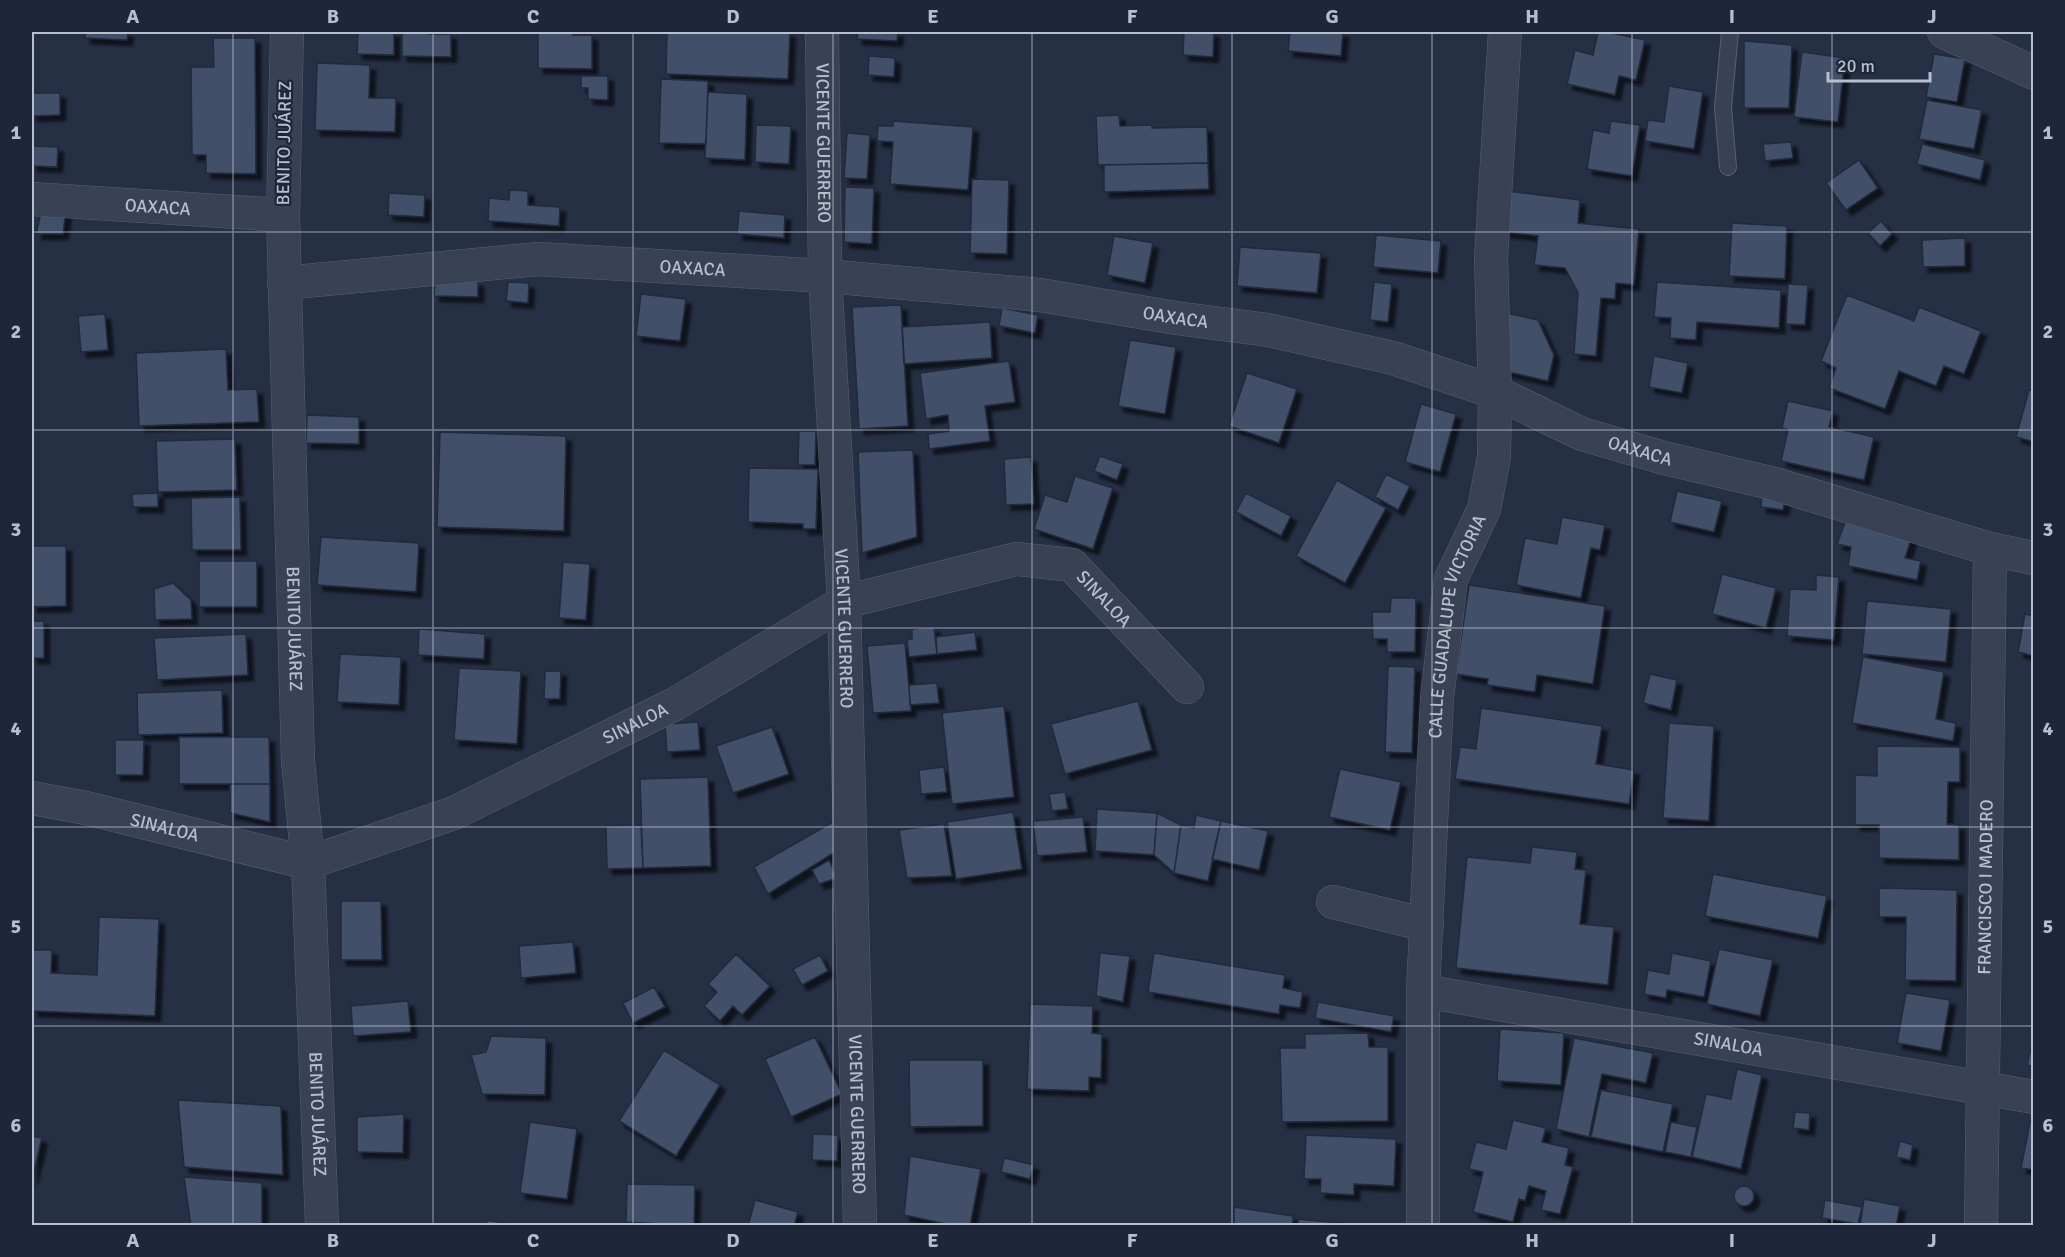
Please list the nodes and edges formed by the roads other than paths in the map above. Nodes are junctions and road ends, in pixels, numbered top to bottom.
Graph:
1 (287, 32) edge
2 (822, 32) edge
3 (1505, 32) edge
4 (1730, 32) edge
5 (1944, 32) edge
6 (2034, 73) edge
7 (1728, 167) dead end
8 (32, 199) edge
9 (283, 215) junction
10 (825, 276) junction
11 (284, 283) junction
12 (1494, 392) junction
13 (1990, 549) junction
14 (2034, 558) edge
15 (844, 602) junction
16 (1187, 687) dead end
17 (32, 798) edge
18 (308, 863) junction
19 (1333, 903) dead end
20 (1427, 925) junction
21 (1423, 991) junction
22 (1983, 1088) junction
23 (2034, 1097) edge
24 (322, 1226) edge
25 (860, 1226) edge
26 (1423, 1226) edge
27 (1981, 1226) edge

1 - 9 street, BENITO JUÁREZ
2 - 10 street, VICENTE GUERRERO
3 - 12 street, CALLE GUADALUPE VICTORIA
4 - 7 lane
5 - 6 street
8 - 9 street, OAXACA
9 - 11 street, BENITO JUÁREZ
10 - 11 street, OAXACA
10 - 12 street, OAXACA
10 - 15 street, VICENTE GUERRERO
11 - 18 street, BENITO JUÁREZ
12 - 13 street, OAXACA
12 - 20 street, CALLE GUADALUPE VICTORIA
13 - 14 street, OAXACA
13 - 22 street, FRANCISCO I MADERO
15 - 16 street, SINALOA
15 - 18 street, SINALOA
15 - 25 street, VICENTE GUERRERO
17 - 18 street, SINALOA
18 - 24 street, BENITO JUÁREZ
19 - 20 street
20 - 21 street, CALLE GUADALUPE VICTORIA
21 - 22 street, SINALOA
21 - 26 street, CALLE GUADALUPE VICTORIA
22 - 23 street, SINALOA
22 - 27 street, FRANCISCO I MADERO

